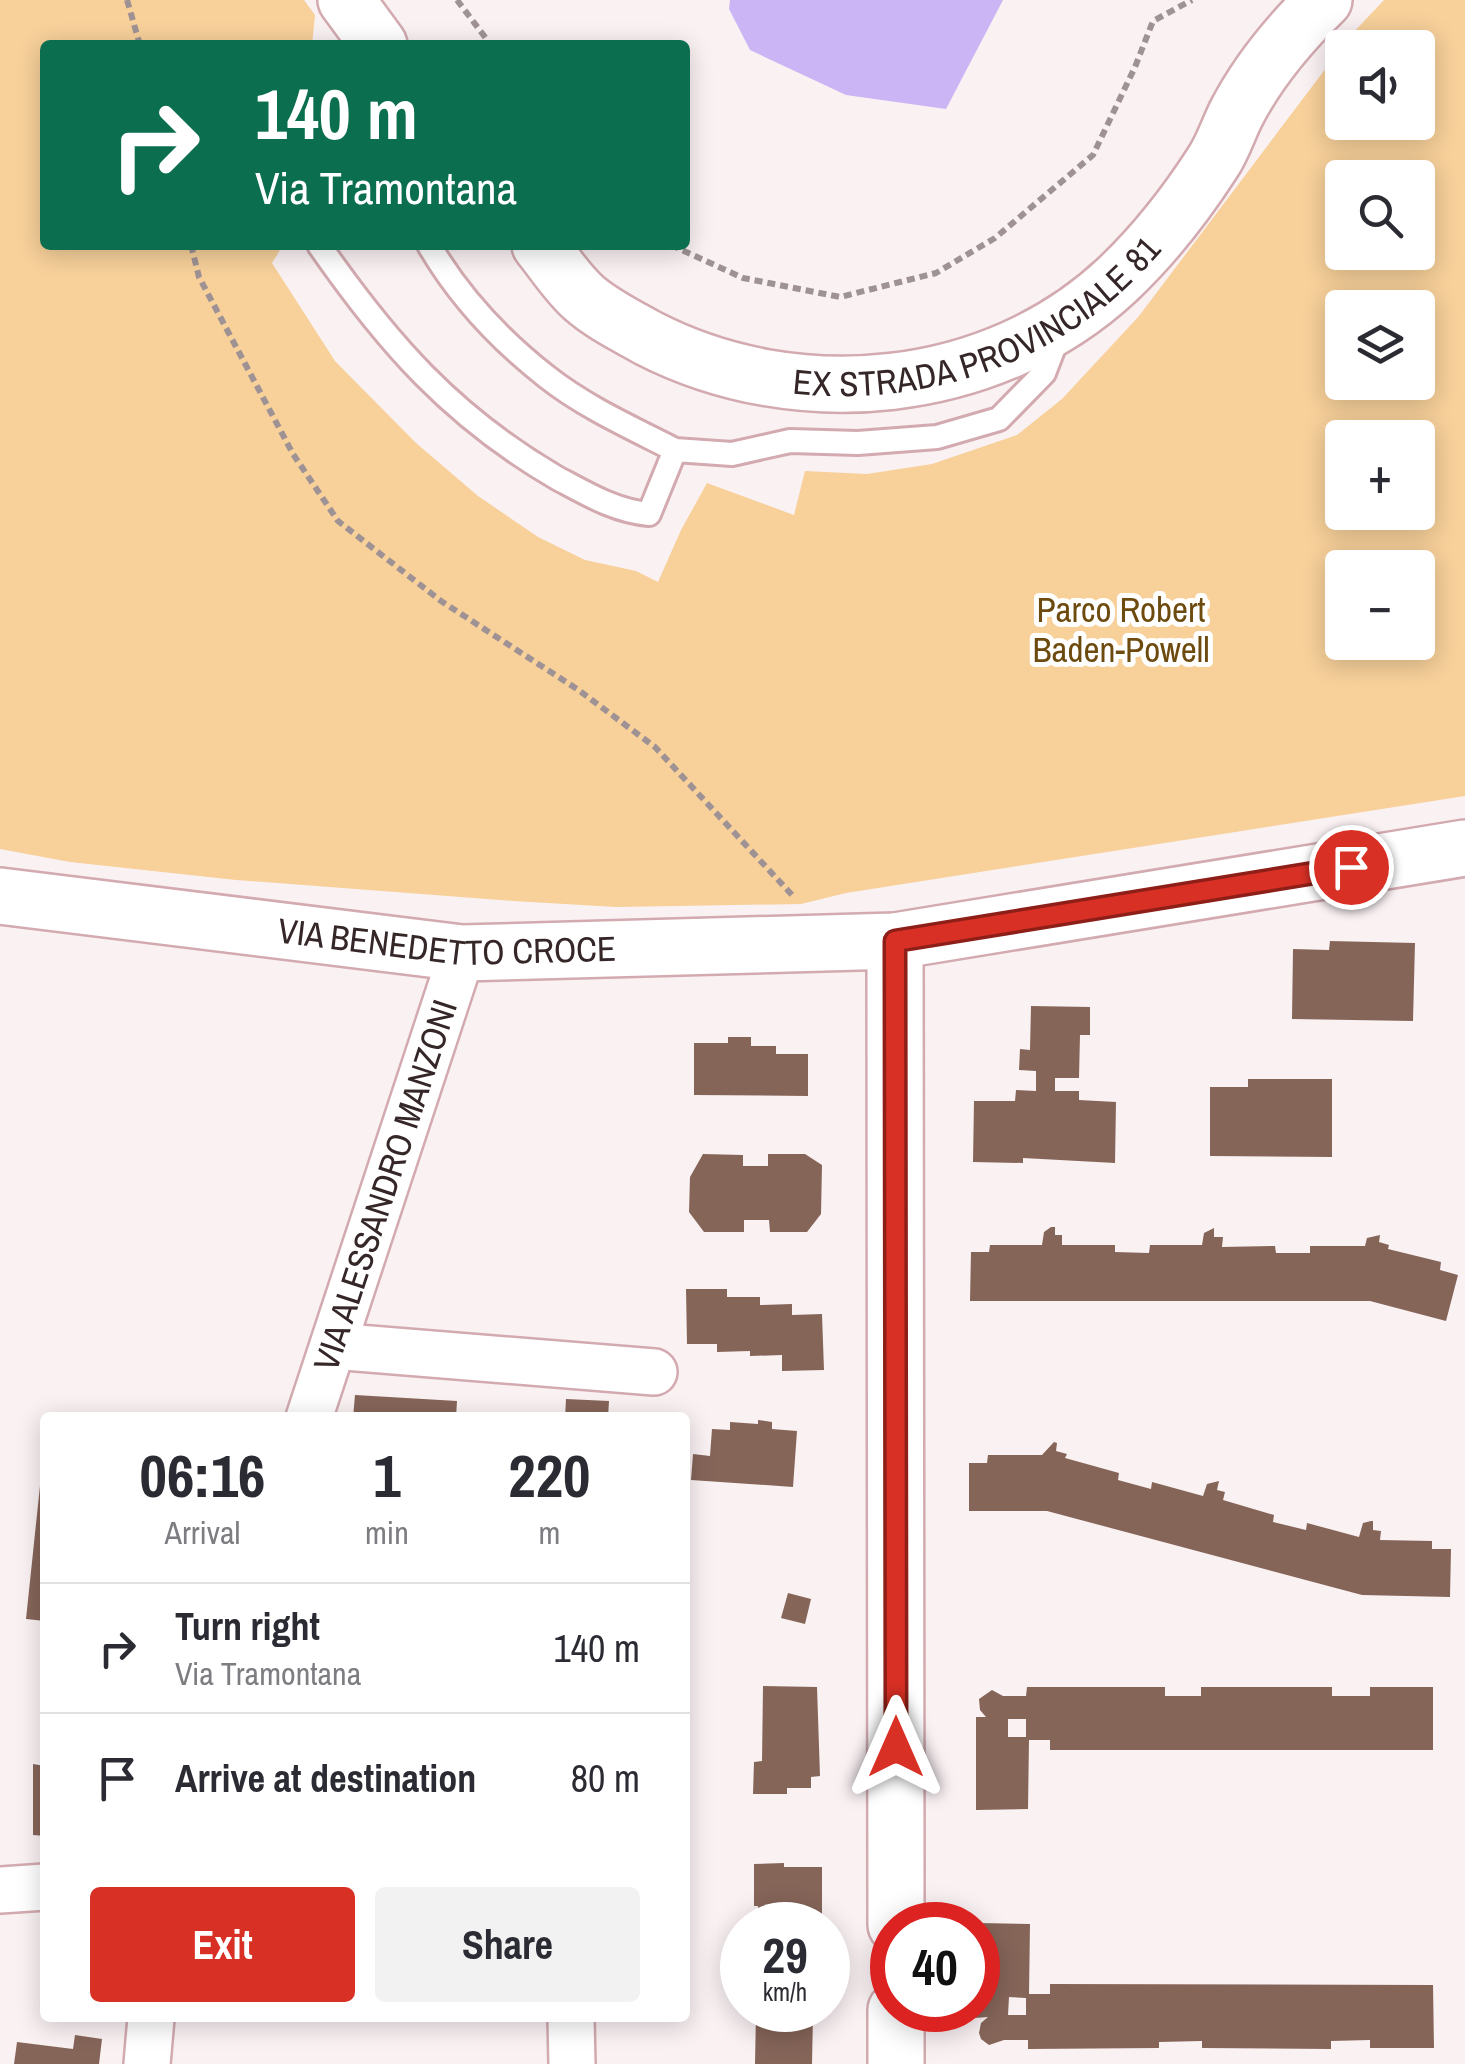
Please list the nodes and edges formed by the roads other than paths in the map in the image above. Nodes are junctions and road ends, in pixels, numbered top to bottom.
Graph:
1 (346, 0) edge
2 (1324, 0) edge
3 (375, 40) edge
4 (322, 250) edge
5 (431, 250) edge
6 (544, 250) edge
7 (1064, 322) junction
8 (675, 450) junction
9 (1465, 848) edge
10 (0, 896) edge
11 (895, 941) junction
12 (462, 953) junction
13 (333, 1346) junction
14 (654, 1372) dead end
15 (311, 1412) edge
16 (40, 1887) edge
17 (0, 1890) edge
18 (896, 1902) edge
19 (151, 2022) edge
20 (571, 2022) edge
21 (896, 2032) edge
22 (147, 2064) edge
23 (572, 2064) edge
24 (896, 2064) edge

1 - 3 street
2 - 7 street, EX STRADA PROVINCIALE 81
4 - 8 lane
5 - 8 lane
6 - 7 street, EX STRADA PROVINCIALE 81
7 - 8 lane
9 - 11 street, VIA BENEDETTO CROCE
10 - 12 street, VIA BENEDETTO CROCE
11 - 12 street, VIA BENEDETTO CROCE
11 - 18 street
12 - 13 street, VIA ALESSANDRO MANZONI
13 - 14 street
13 - 15 street, VIA ALESSANDRO MANZONI
16 - 17 street
19 - 22 street
20 - 23 street
21 - 24 street

